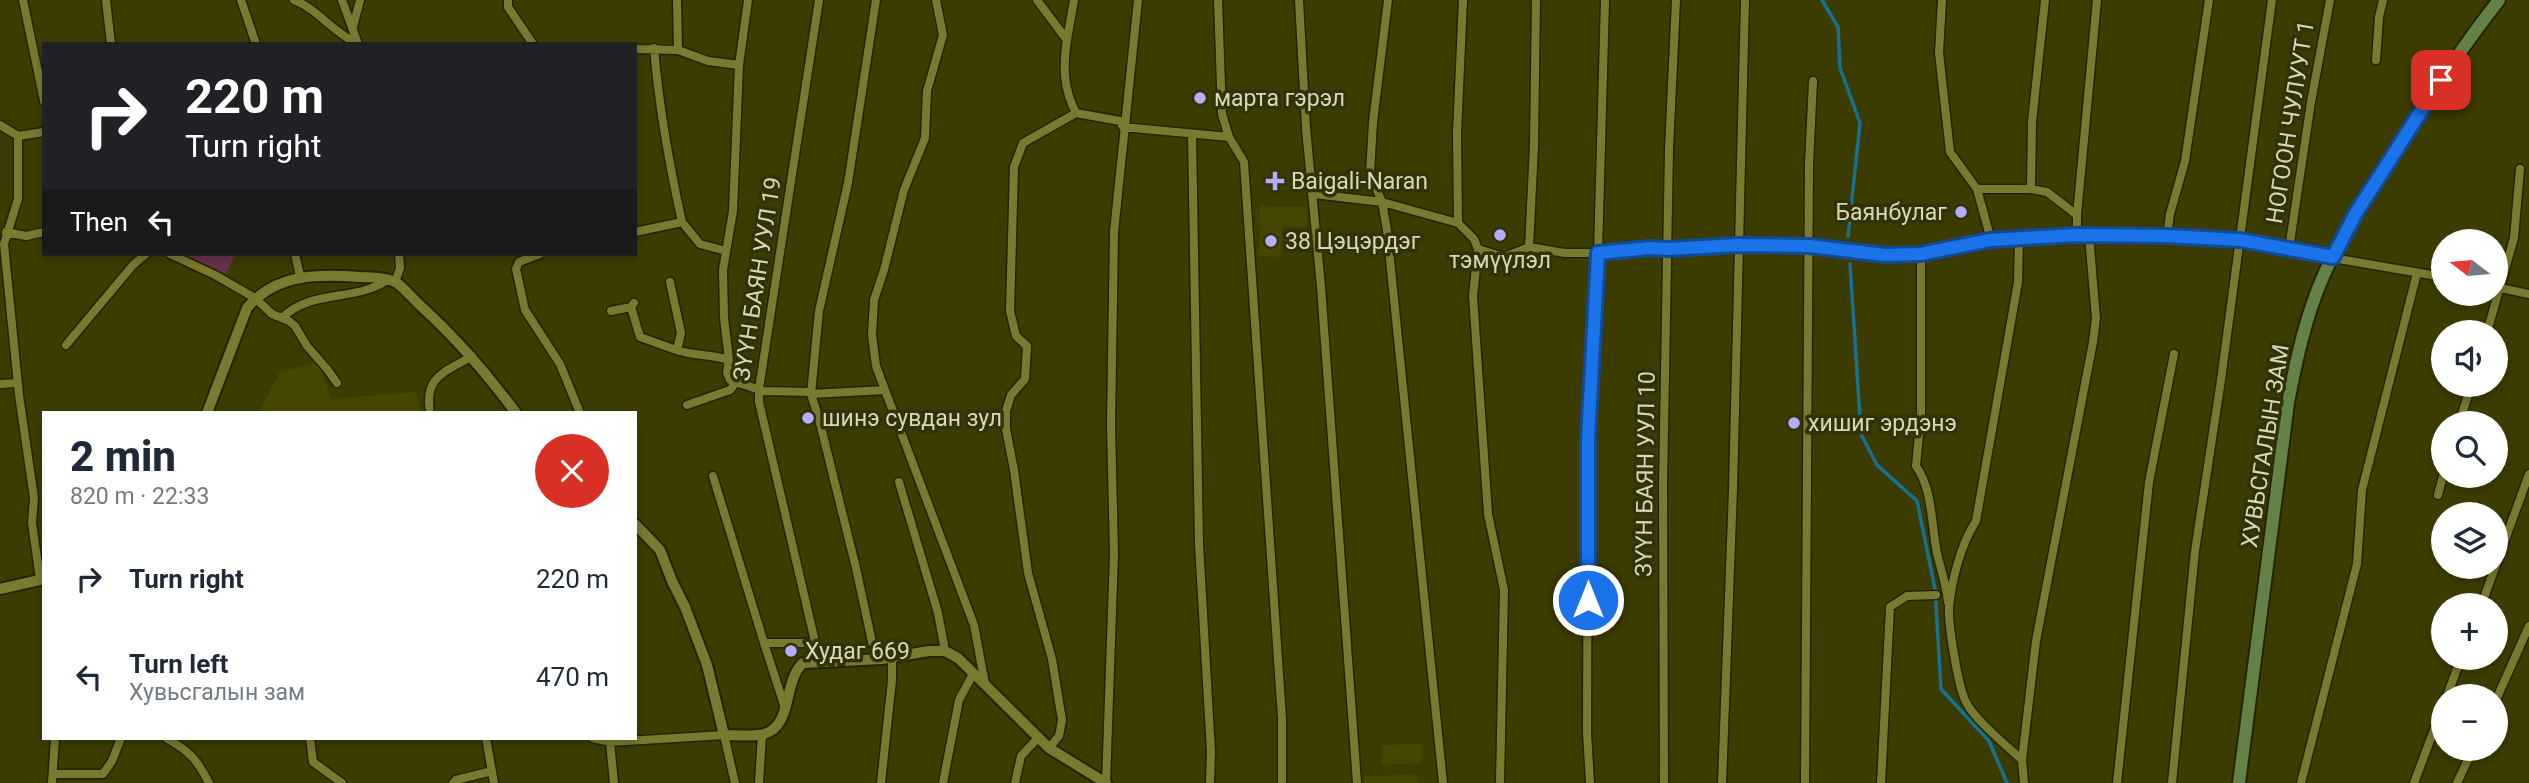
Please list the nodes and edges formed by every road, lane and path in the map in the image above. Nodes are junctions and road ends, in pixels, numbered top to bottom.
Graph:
1 (23, 0) edge
2 (106, 0) edge
3 (241, 0) edge
4 (294, 0) edge
5 (342, 0) edge
6 (360, 0) edge
7 (508, 0) edge
8 (677, 0) edge
9 (748, 0) edge
10 (819, 0) edge
11 (876, 0) edge
12 (936, 0) edge
13 (1037, 0) edge
14 (1074, 0) edge
15 (1138, 0) edge
16 (1218, 0) edge
17 (1300, 0) edge
18 (1388, 0) edge
19 (1463, 0) edge
20 (1535, 0) edge
21 (1605, 0) edge
22 (1676, 0) edge
23 (1745, 0) edge
24 (1942, 0) edge
25 (2045, 0) edge
26 (2097, 0) edge
27 (2209, 0) edge
28 (2272, 0) edge
29 (2330, 0) edge
30 (2384, 0) edge
31 (2499, 0) edge
32 (354, 27) junction
33 (1067, 40) junction
34 (111, 42) edge
35 (255, 42) edge
36 (356, 42) edge
37 (358, 42) edge
38 (532, 42) edge
39 (654, 48) junction
40 (637, 49) edge
41 (678, 50) junction
42 (2376, 60) dead end
43 (739, 65) junction
44 (1813, 81) dead end
45 (42, 91) edge
46 (1076, 113) junction
47 (0, 125) edge
48 (1123, 127) junction
49 (42, 132) edge
50 (1192, 134) junction
51 (18, 136) junction
52 (1229, 137) junction
53 (2520, 169) dead end
54 (1977, 189) junction
55 (2031, 189) junction
56 (1314, 194) junction
57 (1382, 202) junction
58 (2077, 215) junction
59 (682, 222) junction
60 (1458, 223) junction
61 (6, 232) junction
62 (42, 232) edge
63 (637, 232) edge
64 (2077, 235) junction
65 (2089, 236) junction
66 (2167, 236) junction
67 (2019, 237) junction
68 (1990, 240) junction
69 (2240, 240) junction
70 (1738, 245) junction
71 (1809, 246) junction
72 (1529, 247) junction
73 (1478, 249) junction
74 (1668, 249) junction
75 (2289, 249) junction
76 (726, 251) junction
77 (1598, 253) junction
78 (1921, 254) junction
79 (144, 256) edge
80 (174, 256) edge
81 (295, 256) edge
82 (400, 256) edge
83 (535, 256) edge
84 (2508, 256) edge
85 (2333, 257) junction
86 (2417, 273) junction
87 (300, 276) junction
88 (2431, 276) edge
89 (391, 281) junction
90 (670, 282) dead end
91 (2508, 289) edge
92 (2529, 294) edge
93 (255, 298) junction
94 (611, 311) dead end
95 (282, 318) junction
96 (66, 345) dead end
97 (679, 351) junction
98 (2174, 355) dead end
99 (472, 356) junction
100 (729, 360) junction
101 (736, 382) junction
102 (17, 383) junction
103 (337, 383) dead end
104 (0, 384) edge
105 (759, 389) junction
106 (885, 390) junction
107 (811, 393) junction
108 (687, 405) dead end
109 (208, 411) edge
110 (430, 411) edge
111 (514, 411) edge
112 (579, 411) edge
113 (2529, 474) edge
114 (713, 476) dead end
115 (899, 482) dead end
116 (2440, 488) edge
117 (2438, 495) dead end
118 (637, 526) edge
119 (42, 579) edge
120 (0, 589) edge
121 (2486, 593) edge
122 (1936, 595) dead end
123 (1949, 609) junction
124 (2529, 626) edge
125 (764, 643) junction
126 (816, 643) junction
127 (945, 651) junction
128 (887, 658) junction
129 (820, 663) junction
130 (974, 674) junction
131 (2503, 684) edge
132 (985, 687) junction
133 (785, 708) junction
134 (724, 735) junction
135 (762, 735) junction
136 (1038, 738) junction
137 (2431, 738) edge
138 (54, 740) edge
139 (120, 740) edge
140 (170, 740) edge
141 (310, 740) edge
142 (486, 740) edge
143 (602, 740) edge
144 (610, 742) junction
145 (1049, 748) junction
146 (2021, 760) junction
147 (2468, 761) edge
148 (492, 771) junction
149 (52, 778) edge
150 (208, 783) edge
151 (342, 783) edge
152 (453, 783) edge
153 (494, 783) edge
154 (614, 783) edge
155 (735, 783) edge
156 (759, 783) edge
157 (881, 783) edge
158 (943, 783) edge
159 (1015, 783) edge
160 (1106, 783) edge
161 (1210, 783) edge
162 (1282, 783) edge
163 (1357, 783) edge
164 (1443, 783) edge
165 (1500, 783) edge
166 (1590, 783) edge
167 (1664, 783) edge
168 (1722, 783) edge
169 (1805, 783) edge
170 (1881, 783) edge
171 (2024, 783) edge
172 (2117, 783) edge
173 (2172, 783) edge
174 (2239, 783) edge
175 (2301, 783) edge
176 (2414, 783) edge
177 (2458, 783) edge

1 - 45 street
2 - 34 street
3 - 35 street
4 - 36 street
5 - 32 street
6 - 32 street
7 - 38 street
8 - 41 street
9 - 43 street
10 - 105 street, ЗҮҮН БАЯН УУЛ 19
11 - 107 street
12 - 106 street
13 - 33 street
14 - 33 street
15 - 48 street
16 - 52 street
17 - 56 street
18 - 57 street
19 - 60 street
20 - 72 street
21 - 77 street
22 - 74 street, ЗҮҮН БАЯН УУЛ 10
23 - 70 street
24 - 54 street
25 - 55 street
26 - 58 street
27 - 66 street
28 - 69 street
29 - 75 street, НОГООН ЧУЛУУТ 1
30 - 42 street
31 - 85 main road, ХУВЬСГАЛЫН ЗАМ
32 - 37 street
33 - 46 street
39 - 40 street
39 - 41 street
39 - 59 street
41 - 43 street
43 - 76 street
44 - 71 street
46 - 48 street
46 - 145 street
47 - 51 street
48 - 50 street
48 - 160 street
49 - 51 street
50 - 52 street
50 - 161 street
51 - 61 street
52 - 162 street
53 - 84 street
54 - 55 street
54 - 68 street
55 - 58 street
56 - 57 street
56 - 163 street
57 - 60 street
57 - 164 street
58 - 64 street
59 - 63 street
59 - 76 street
60 - 73 street
61 - 62 street
61 - 102 street
64 - 65 street
64 - 67 street
65 - 66 street
65 - 146 street
66 - 69 street
67 - 68 street
67 - 123 street
68 - 78 street
69 - 75 street
69 - 173 street
70 - 71 street
70 - 74 street
70 - 168 street
71 - 78 street
71 - 169 street
72 - 73 street
72 - 77 street
73 - 165 street
74 - 77 street
74 - 167 street, ЗҮҮН БАЯН УУЛ 10
75 - 85 street
76 - 100 street
77 - 166 street
78 - 123 street
79 - 96 street
80 - 93 street
81 - 87 street
82 - 89 street
83 - 112 street
85 - 86 street
85 - 174 main road, ХУВЬСГАЛЫН ЗАМ
86 - 88 street
86 - 175 street
87 - 89 street
87 - 93 street
89 - 95 street
89 - 99 street
90 - 97 street
91 - 92 street
93 - 95 street
93 - 109 street
94 - 97 street
95 - 103 street
97 - 100 street
98 - 172 street
99 - 110 street
99 - 111 street
100 - 101 street
101 - 105 street
101 - 108 street
102 - 104 street
102 - 119 street
105 - 107 street
105 - 126 street, ЗҮҮН БАЯН УУЛ 19
106 - 107 street
106 - 132 street
107 - 128 street
113 - 121 street
114 - 125 street
115 - 127 street
116 - 117 street
118 - 134 street
119 - 120 street
122 - 170 street
123 - 146 street
124 - 131 street
125 - 126 street
125 - 133 street
126 - 129 street, ЗҮҮН БАЯН УУЛ 19
127 - 128 street
127 - 130 street
128 - 129 street
128 - 157 street
129 - 133 street
130 - 132 street
130 - 158 street
132 - 136 street
133 - 135 street
134 - 135 street
134 - 144 street
134 - 155 street
135 - 156 street
136 - 145 street
136 - 159 street
137 - 176 street
138 - 149 street
139 - 149 street
140 - 150 street
141 - 151 street
142 - 148 street
143 - 144 street
144 - 154 street
145 - 160 street
146 - 171 street
147 - 177 street
148 - 152 street
148 - 153 street

